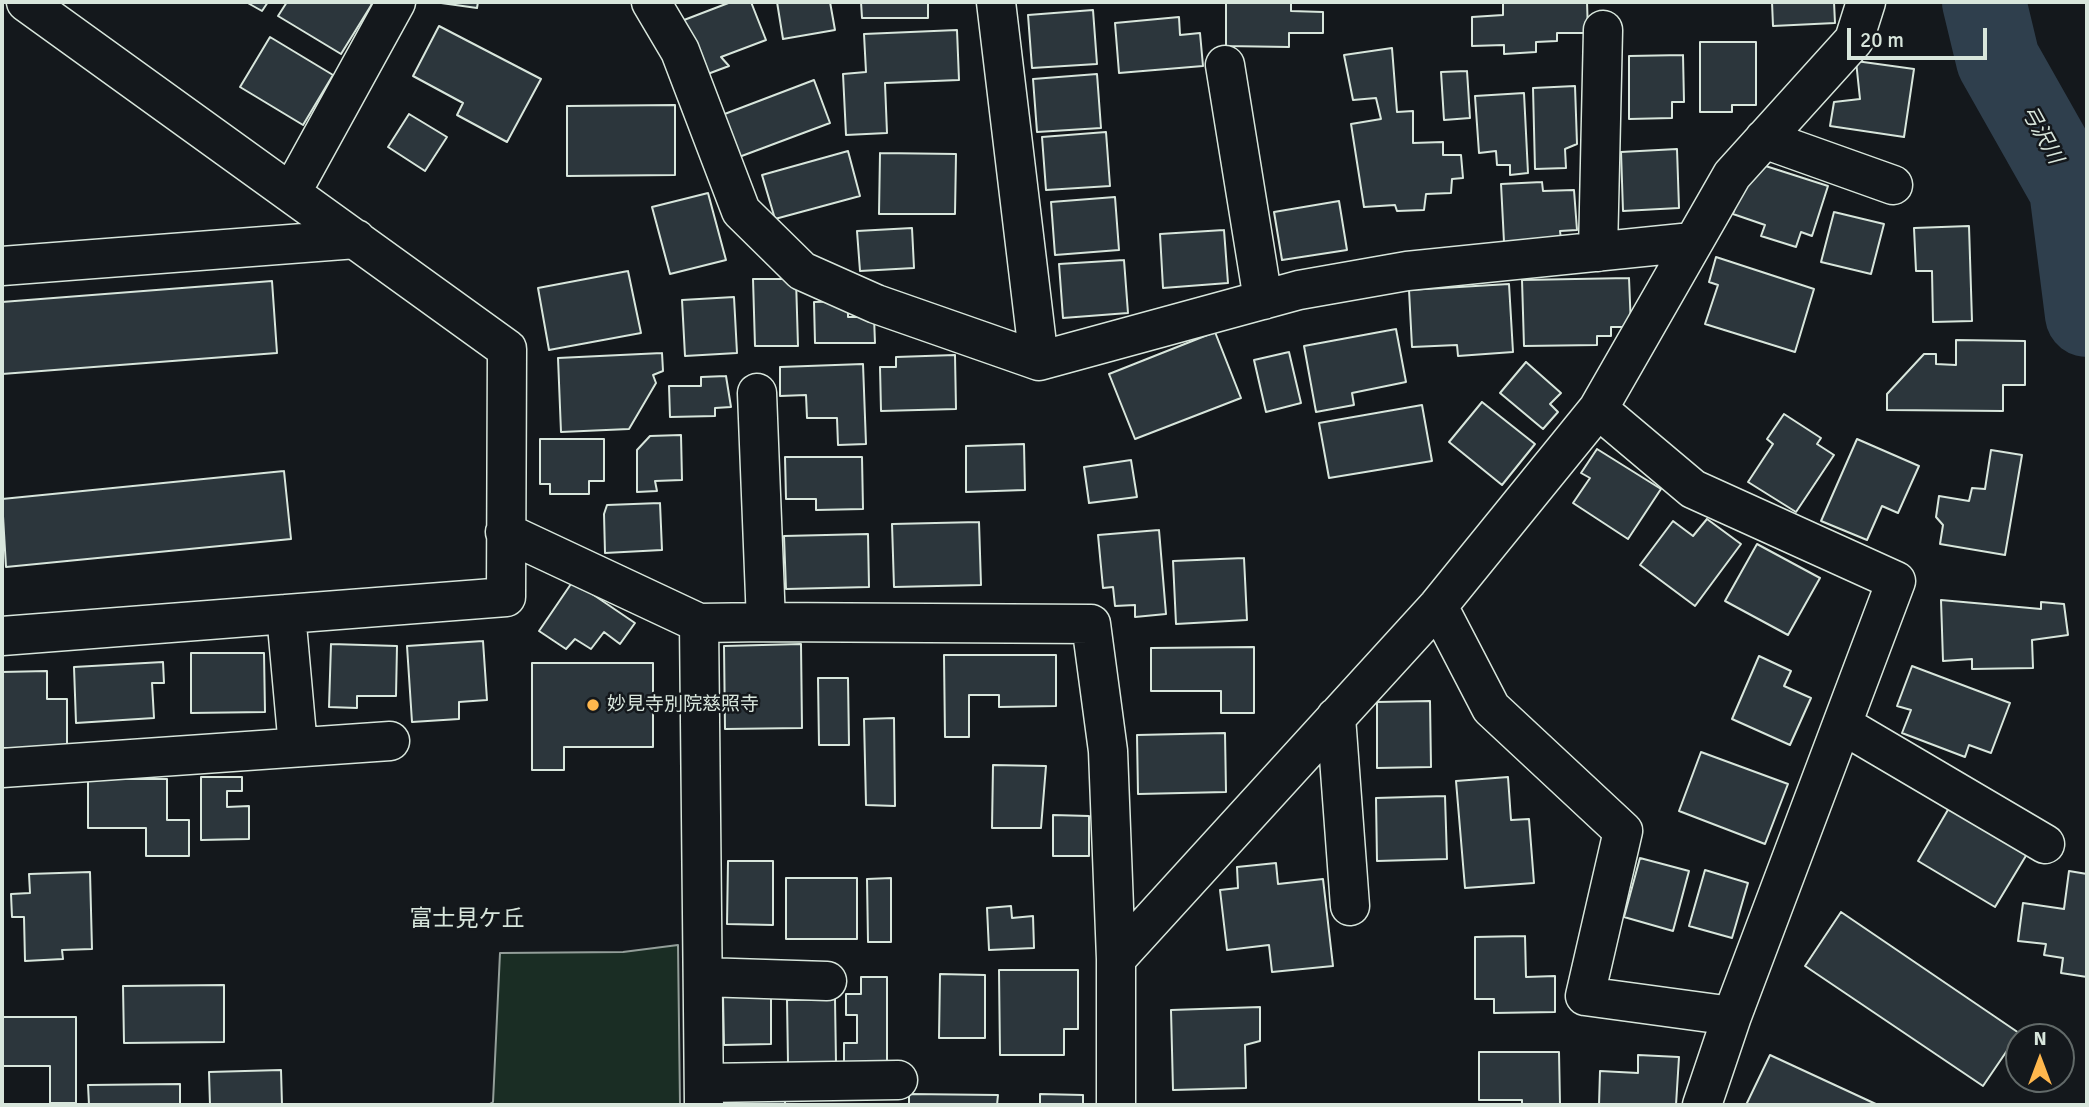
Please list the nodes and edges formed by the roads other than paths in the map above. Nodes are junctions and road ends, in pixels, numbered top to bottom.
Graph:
1 (26, 2) edge
2 (396, 2) edge
3 (651, 2) edge
4 (996, 2) edge
5 (1866, 2) edge
6 (1603, 30) dead end
7 (1225, 65) dead end
8 (1764, 139) junction
9 (1893, 185) dead end
10 (291, 193) junction
11 (356, 239) junction
12 (1692, 242) junction
13 (1598, 252) junction
14 (2, 266) edge
15 (1263, 300) junction
16 (1039, 361) junction
17 (757, 393) dead end
18 (1598, 409) junction
19 (505, 531) junction
20 (1438, 606) junction
21 (286, 614) junction
22 (766, 622) junction
23 (699, 623) junction
24 (2, 636) edge
25 (1336, 717) junction
26 (1843, 725) junction
27 (390, 741) dead end
28 (298, 747) junction
29 (2, 768) edge
30 (2045, 844) dead end
31 (1350, 906) dead end
32 (1116, 959) junction
33 (703, 977) junction
34 (827, 981) dead end
35 (1732, 1016) junction
36 (898, 1080) dead end
37 (704, 1094) edge
38 (1116, 1105) edge
39 (1702, 1105) edge

1 - 10 street
2 - 10 street
3 - 16 street
4 - 16 street
5 - 8 street
6 - 13 street
7 - 15 street
8 - 9 street
8 - 12 street
10 - 11 street
11 - 14 street
11 - 19 street
12 - 13 street
12 - 18 street
13 - 15 street
15 - 16 street
17 - 22 street
18 - 20 street
18 - 26 street
19 - 21 street
19 - 23 street
20 - 25 street
20 - 35 street
21 - 24 street
21 - 28 street
22 - 23 street
22 - 32 street
23 - 33 street
25 - 31 street
25 - 32 street
26 - 30 street
26 - 35 street
27 - 28 street
28 - 29 street
32 - 38 street
33 - 34 street
33 - 37 street
35 - 39 street
36 - 37 street

